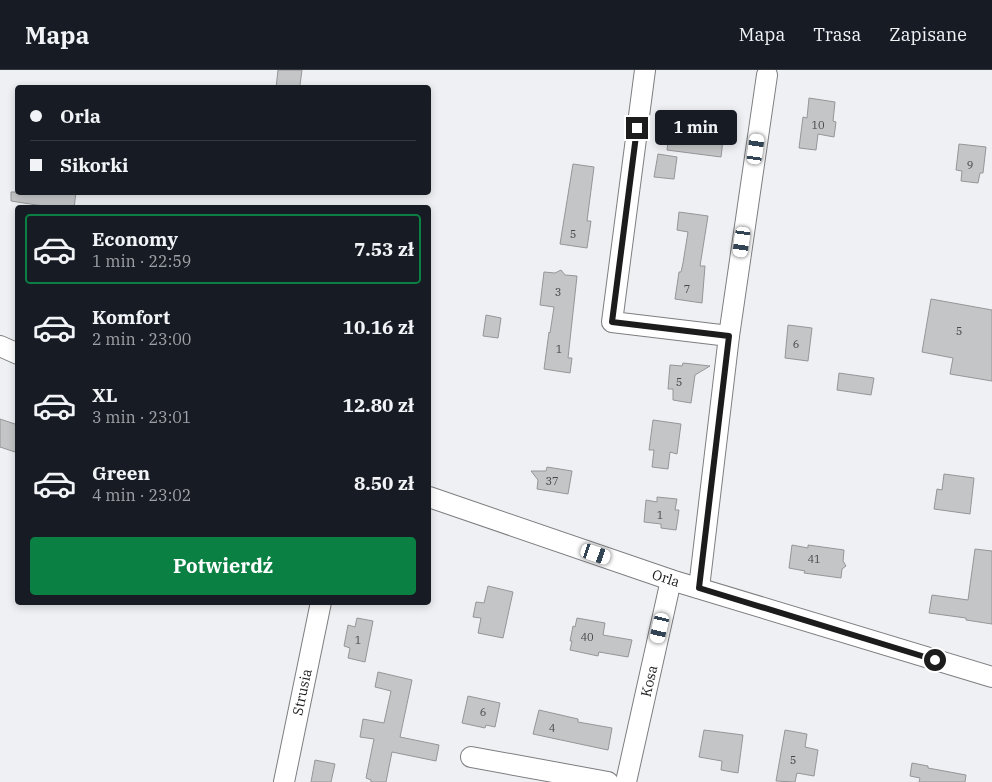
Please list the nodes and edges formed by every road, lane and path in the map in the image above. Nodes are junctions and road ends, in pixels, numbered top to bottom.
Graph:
1 (644, 70) edge
2 (767, 75) dead end
3 (729, 336) junction
4 (0, 346) edge
5 (15, 353) edge
6 (431, 497) edge
7 (671, 580) junction
8 (699, 588) junction
9 (320, 605) edge
10 (992, 677) edge
11 (471, 757) dead end
12 (284, 782) edge
13 (608, 782) edge
14 (626, 782) edge

1 - 3 street
2 - 3 street
3 - 8 street
4 - 5 street
6 - 7 street, Orla
7 - 8 street, Orla
7 - 14 street, Kosa
8 - 10 street, Orla
9 - 12 street, Strusia
11 - 13 street

